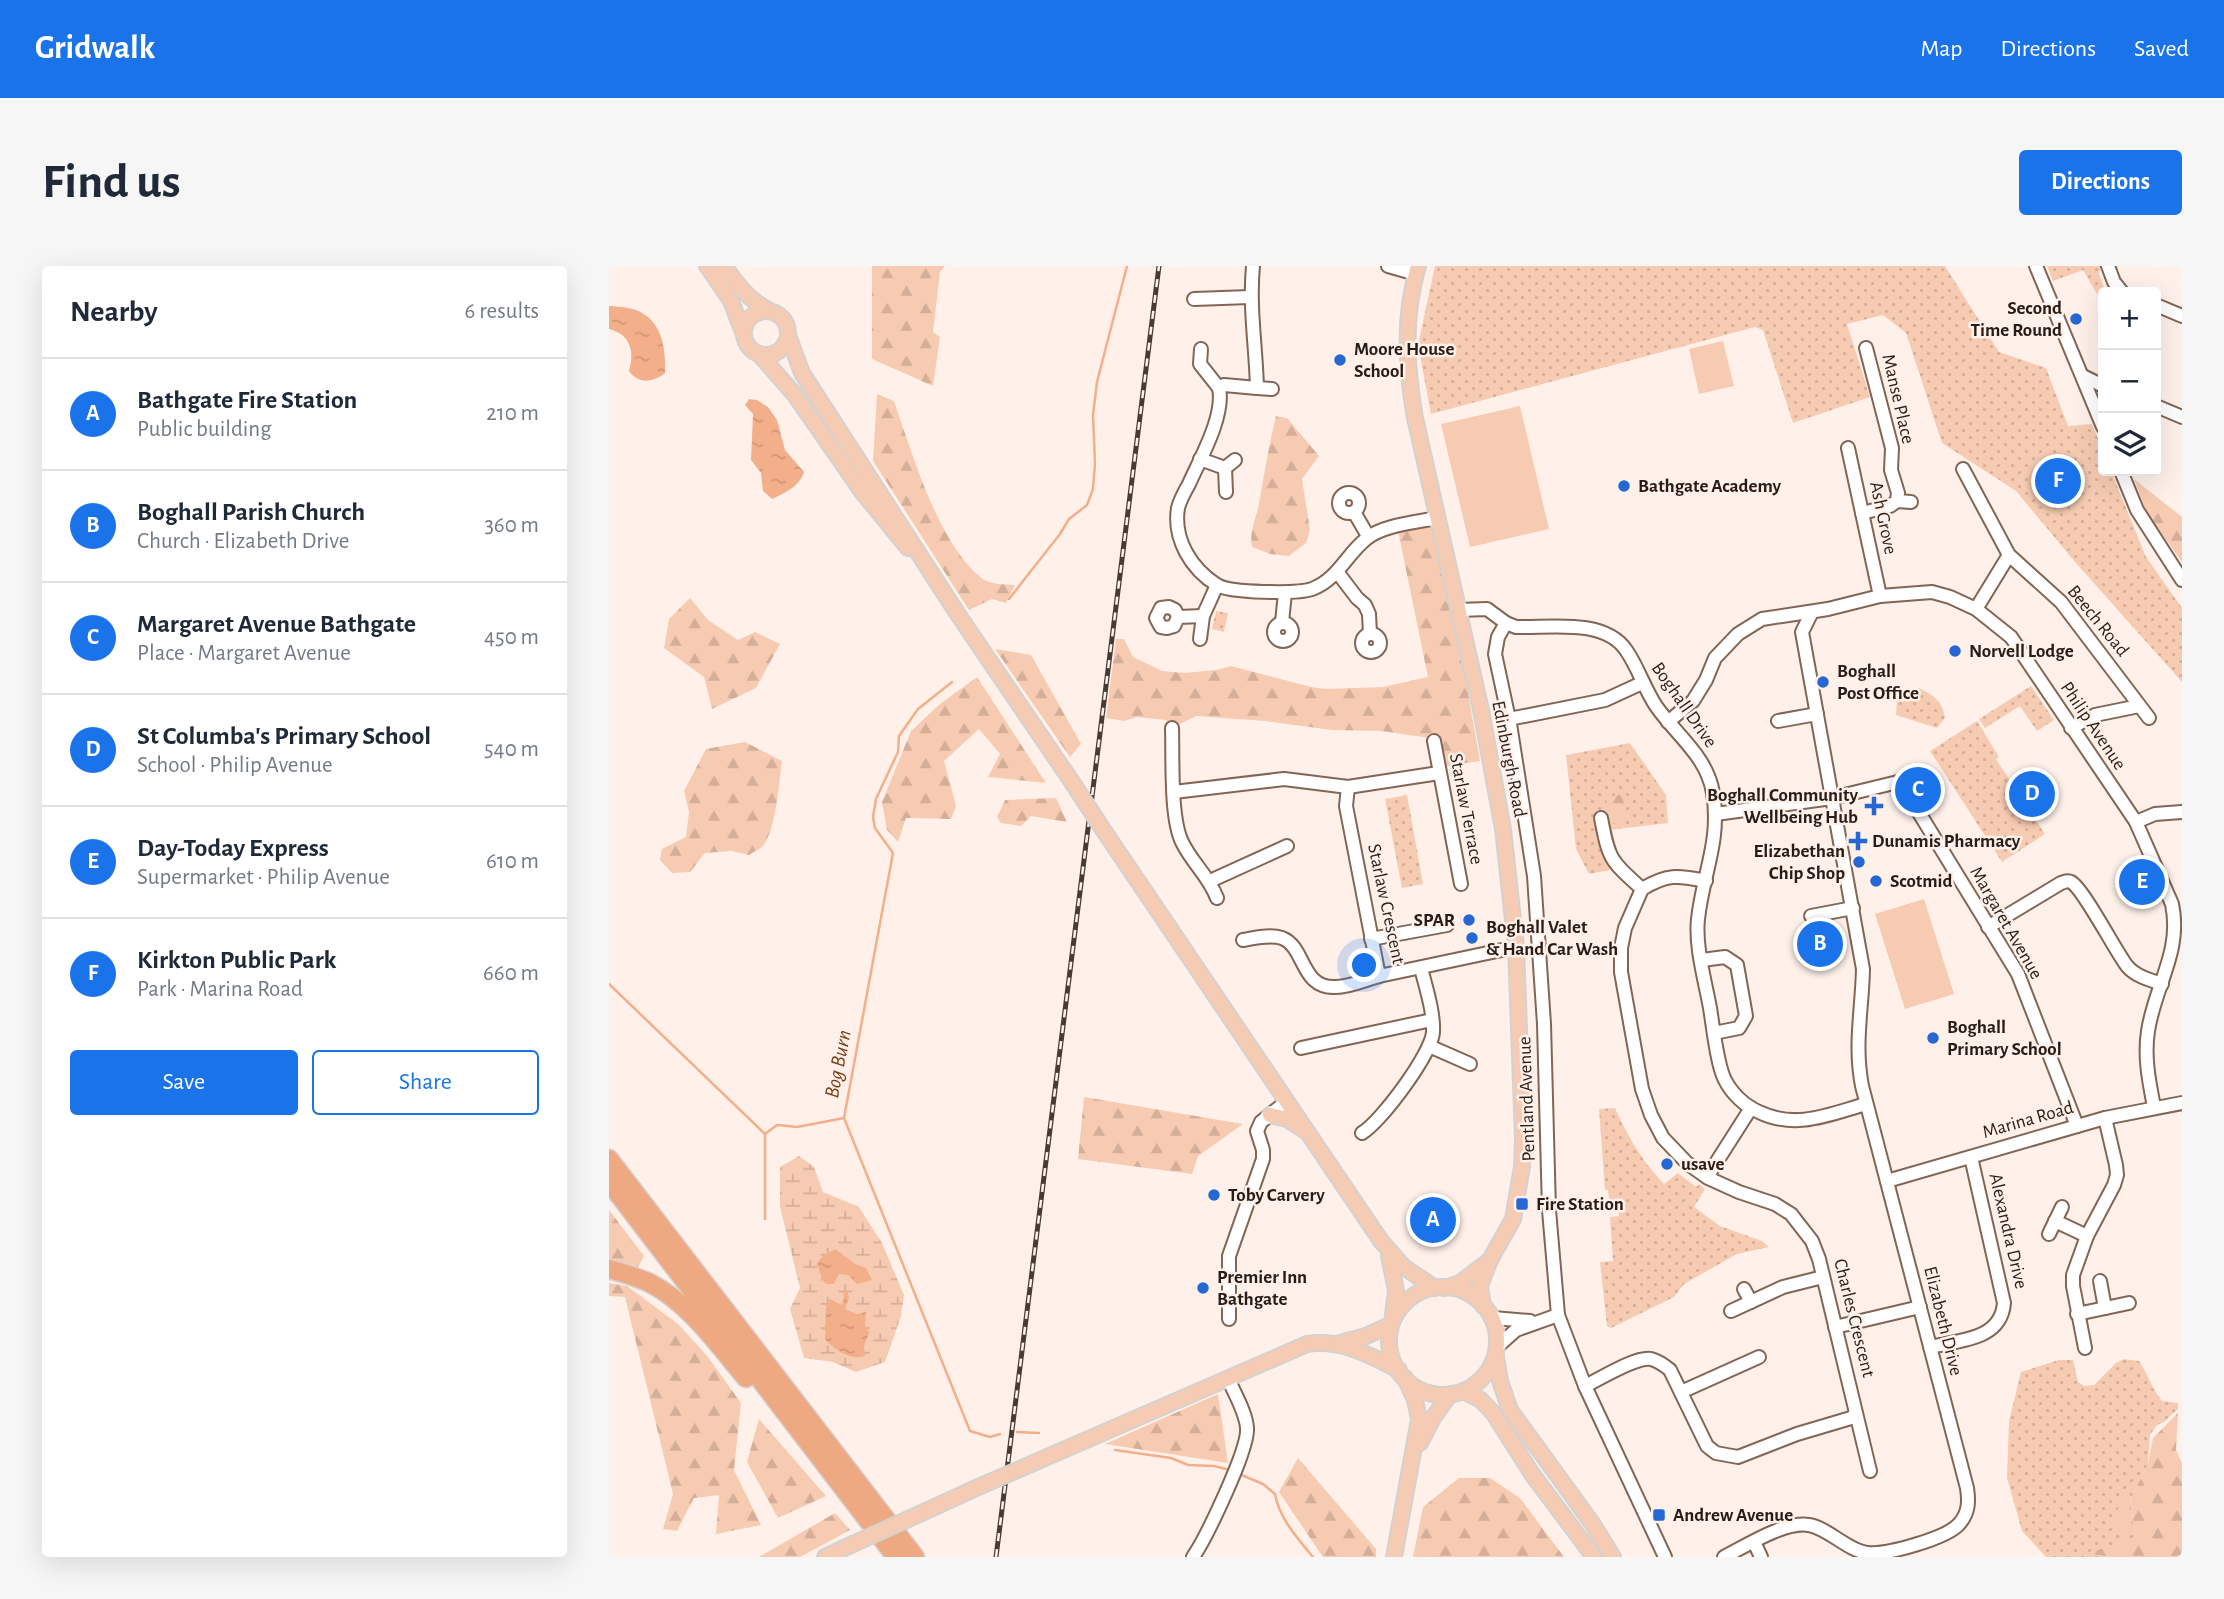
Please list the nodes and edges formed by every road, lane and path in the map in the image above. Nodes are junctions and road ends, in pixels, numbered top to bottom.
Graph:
1 (707, 266) edge
2 (724, 266) edge
3 (1253, 266) edge
4 (1388, 266) edge
5 (2036, 266) edge
6 (2108, 266) edge
7 (1417, 270) edge
8 (2118, 287) edge
9 (1250, 297) junction
10 (1193, 299) dead end
11 (2161, 307) edge
12 (774, 313) junction
13 (2182, 316) edge
14 (788, 335) junction
15 (745, 340) junction
16 (1866, 348) dead end
17 (1201, 349) dead end
18 (760, 355) junction
19 (2083, 376) junction
20 (2098, 384) edge
21 (1219, 388) junction
22 (1257, 388) junction
23 (1272, 389) dead end
24 (2098, 401) edge
25 (2161, 408) edge
26 (2182, 417) edge
27 (1848, 448) dead end
28 (1200, 459) junction
29 (1963, 470) dead end
30 (2123, 476) edge
31 (1226, 492) dead end
32 (1897, 501) junction
33 (1911, 502) dead end
34 (1354, 512) dead end
35 (1862, 513) junction
36 (1437, 518) junction
37 (1368, 536) junction
38 (2009, 555) junction
39 (1338, 573) junction
40 (2182, 580) edge
41 (1217, 585) junction
42 (943, 590) junction
43 (1285, 593) junction
44 (1880, 596) junction
45 (1976, 609) junction
46 (1459, 610) junction
47 (1812, 612) junction
48 (1203, 616) junction
49 (1178, 617) dead end
50 (1282, 622) dead end
51 (1506, 623) junction
52 (1370, 634) dead end
53 (1200, 639) dead end
54 (1642, 683) junction
55 (2139, 706) junction
56 (1817, 714) junction
57 (2150, 718) dead end
58 (1509, 719) junction
59 (1778, 721) dead end
60 (1668, 722) junction
61 (1172, 728) dead end
62 (2071, 729) junction
63 (1434, 741) dead end
64 (1439, 774) junction
65 (1348, 787) junction
66 (1174, 792) junction
67 (1832, 797) junction
68 (2182, 812) edge
69 (1716, 814) junction
70 (1601, 818) dead end
71 (2136, 822) junction
72 (1287, 846) dead end
73 (1210, 881) junction
74 (1706, 881) junction
75 (1458, 884) dead end
76 (1641, 889) junction
77 (1217, 898) dead end
78 (1853, 908) junction
79 (1811, 916) dead end
80 (1447, 925) dead end
81 (1988, 927) junction
82 (1371, 939) junction
83 (1243, 940) dead end
84 (1516, 947) junction
85 (1702, 960) junction
86 (1421, 968) junction
87 (1379, 976) junction
88 (2162, 984) junction
89 (1432, 1020) junction
90 (1714, 1032) junction
91 (1429, 1046) junction
92 (1310, 1049) dead end
93 (1470, 1064) dead end
94 (1276, 1085) junction
95 (1287, 1101) junction
96 (2182, 1103) edge
97 (1867, 1104) junction
98 (2154, 1107) junction
99 (1751, 1108) junction
100 (1270, 1115) junction
101 (2105, 1118) junction
102 (2077, 1126) junction
103 (1370, 1131) dead end
104 (1308, 1133) junction
105 (1971, 1157) junction
106 (609, 1159) edge
107 (1707, 1177) junction
108 (1887, 1181) junction
109 (609, 1182) edge
110 (2062, 1207) dead end
111 (2055, 1221) junction
112 (2049, 1234) dead end
113 (2087, 1236) junction
114 (1387, 1250) junction
115 (1490, 1260) junction
116 (609, 1269) edge
117 (1823, 1277) junction
118 (2099, 1281) dead end
119 (1439, 1288) junction
120 (1744, 1289) dead end
121 (1751, 1301) junction
122 (2129, 1303) dead end
123 (1483, 1306) junction
124 (1920, 1307) junction
125 (2105, 1308) junction
126 (1731, 1311) dead end
127 (2077, 1314) junction
128 (1558, 1315) junction
129 (1493, 1318) junction
130 (1229, 1319) dead end
131 (1392, 1321) junction
132 (1538, 1321) junction
133 (1835, 1327) junction
134 (1339, 1344) junction
135 (1930, 1347) junction
136 (2085, 1348) dead end
137 (1497, 1351) junction
138 (1759, 1357) dead end
139 (1402, 1374) junction
140 (1229, 1377) junction
141 (1585, 1387) junction
142 (1457, 1392) junction
143 (1681, 1392) junction
144 (1856, 1414) junction
145 (1414, 1460) junction
146 (1870, 1471) dead end
147 (868, 1518) junction
148 (1754, 1542) junction
149 (825, 1557) edge
150 (896, 1557) edge
151 (915, 1557) edge
152 (1193, 1557) edge
153 (1394, 1557) edge
154 (1594, 1557) edge
155 (1613, 1557) edge
156 (1665, 1557) edge
157 (1724, 1557) edge
158 (1761, 1557) edge

1 - 15 main road
2 - 12 main road
3 - 9 street
4 - 7 street
5 - 19 street
6 - 8 street
7 - 36 main road, Edinburgh Road
9 - 10 street
9 - 22 street
11 - 13 street
12 - 14 main road
12 - 15 main road
14 - 18 main road
14 - 42 main road
15 - 18 main road
16 - 32 street, Manse Place
17 - 21 street
18 - 42 main road
19 - 20 street
19 - 24 street
21 - 22 street
21 - 28 street
22 - 23 street
25 - 26 street
27 - 35 street, Ash Grove
28 - 31 street
28 - 41 street
29 - 38 street, Beech Road
30 - 40 street
32 - 33 street
32 - 35 street
34 - 37 street
35 - 44 street, Ash Grove
36 - 37 street
36 - 46 main road, Edinburgh Road
37 - 39 street
38 - 45 street
38 - 55 street, Beech Road
39 - 43 street
39 - 52 street
41 - 43 street
41 - 48 street
42 - 94 main road, bridge
43 - 50 street
44 - 45 street, Philip Avenue
44 - 47 street, Philip Avenue
45 - 62 street, Philip Avenue
46 - 51 street, Boghall Drive
46 - 84 main road, Edinburgh Road
47 - 56 street, Elizabeth Drive
47 - 60 street, Philip Avenue
48 - 49 street
48 - 53 street
51 - 54 street, Boghall Drive
51 - 58 street, Pentland Avenue
54 - 58 street
54 - 60 street, Boghall Drive
55 - 57 street, Beech Road
55 - 62 street
56 - 59 street
56 - 67 street, Elizabeth Drive
58 - 128 street, Pentland Avenue
60 - 69 street, Boghall Drive
61 - 66 street
62 - 71 street, Philip Avenue
63 - 64 street, Starlaw Terrace
64 - 65 street
64 - 75 street, Starlaw Terrace
65 - 66 street
65 - 82 street, Starlaw Crescent
66 - 73 street
67 - 69 street
67 - 78 street, Elizabeth Drive
67 - 81 street, Margaret Avenue
68 - 71 street
69 - 74 street, Boghall Drive
70 - 76 street
71 - 88 street, Philip Avenue
72 - 73 street
73 - 77 street
74 - 76 street
74 - 85 street, Boghall Drive
76 - 107 street, Charles Crescent
78 - 79 street
78 - 97 street, Elizabeth Drive
80 - 82 street
81 - 88 street
81 - 102 street, Margaret Avenue
82 - 87 street, Starlaw Crescent
83 - 87 street
84 - 86 street, Starlaw Crescent
84 - 115 main road, Edinburgh Road
85 - 90 street, Boghall Drive
85 - 90 street
86 - 87 street, Starlaw Crescent
86 - 89 street
88 - 98 street, Philip Avenue
89 - 91 street
89 - 92 street
90 - 99 street, Boghall Drive
91 - 93 street
91 - 103 street
94 - 95 main road
94 - 100 street
95 - 100 street
95 - 104 main road
96 - 98 street, Marina Road
97 - 99 street, Boghall Drive
97 - 108 street, Elizabeth Drive
98 - 101 street, Marina Road
99 - 107 street
100 - 104 main road
100 - 130 street
101 - 102 street, Marina Road
101 - 113 street
102 - 105 street, Marina Road
104 - 114 main road
105 - 108 street, Marina Road
105 - 135 street, Alexandra Drive
106 - 151 highway
107 - 117 street, Charles Crescent
108 - 124 street, Elizabeth Drive
109 - 147 highway
110 - 111 street
111 - 112 street
111 - 113 street
113 - 127 street
114 - 119 main road
114 - 131 main road
115 - 119 main road, Edinburgh Road
115 - 123 main road, Edinburgh Road
116 - 147 highway
117 - 121 street
117 - 133 street, Charles Crescent
118 - 125 street
119 - 123 main road
119 - 131 main road
120 - 121 street
121 - 126 street
122 - 125 street
123 - 129 main road
124 - 133 street
124 - 135 street, Elizabeth Drive
125 - 127 street
127 - 136 street
128 - 132 street
128 - 141 street, Pentland Avenue
129 - 132 street
129 - 137 main road
131 - 134 main road
131 - 139 main road
132 - 137 street
133 - 144 street, Charles Crescent
134 - 139 main road
134 - 140 main road
135 - 148 street, Elizabeth Drive
137 - 142 main road
137 - 155 main road
138 - 143 street
139 - 142 main road
139 - 145 main road
140 - 149 main road, bridge
140 - 152 street
141 - 143 street
141 - 156 street, Pentland Avenue
142 - 145 main road
142 - 154 main road
143 - 144 street
144 - 146 street, Charles Crescent
145 - 153 main road
147 - 150 highway
148 - 157 street, Elizabeth Drive
148 - 158 street

